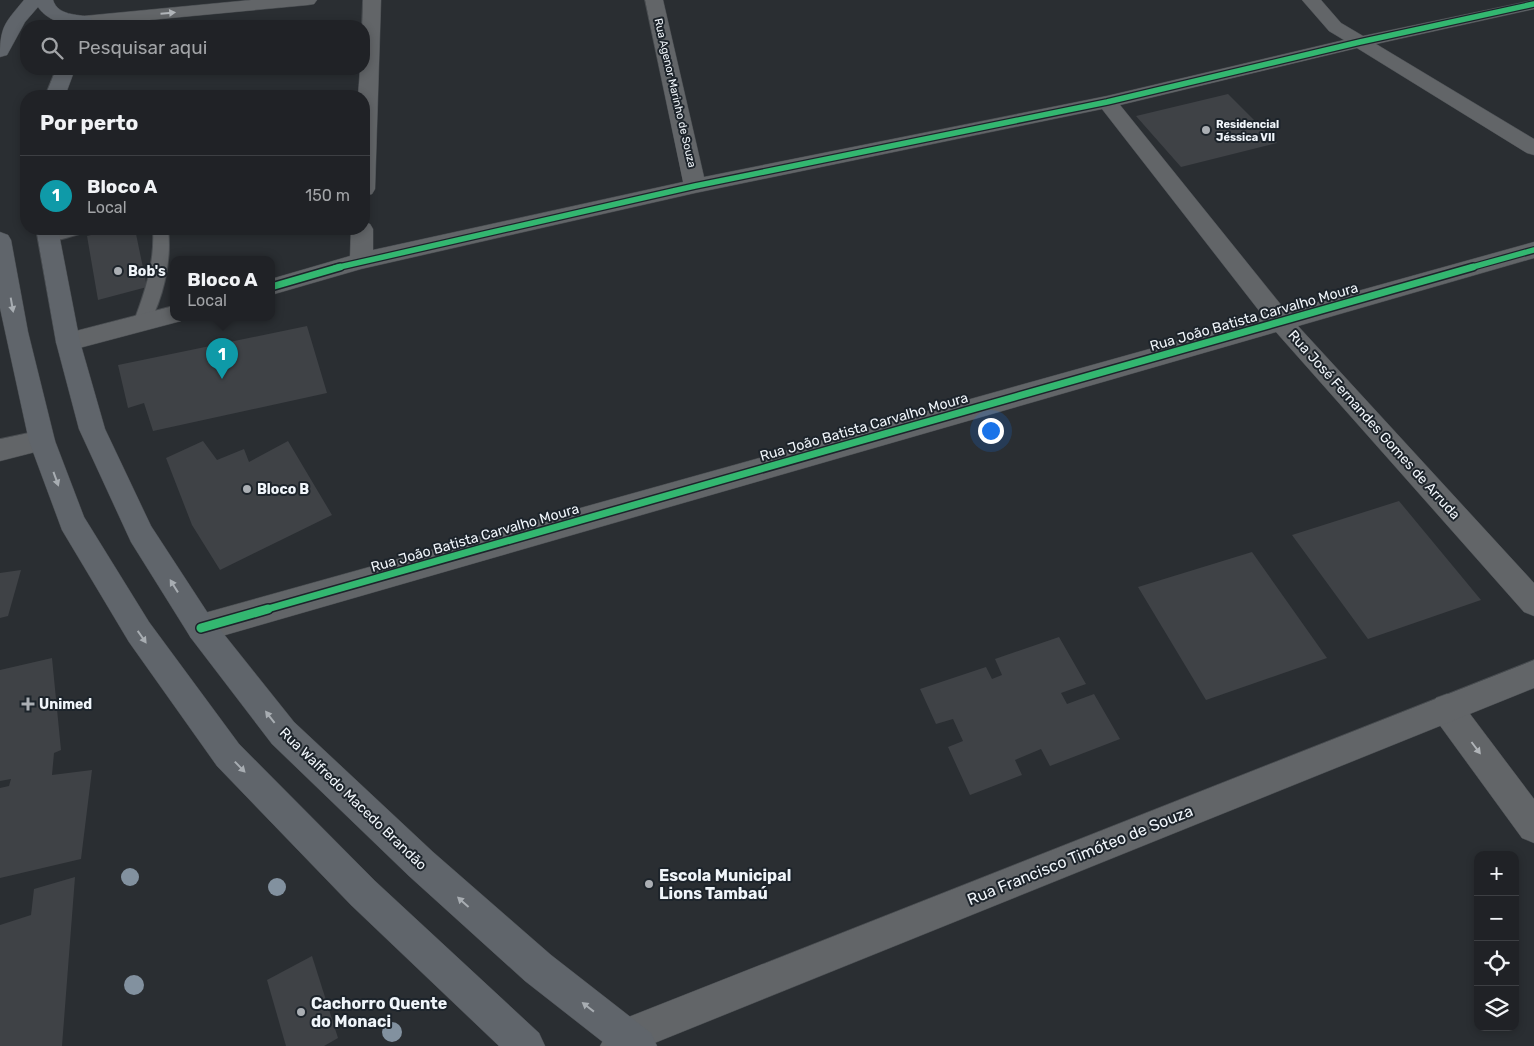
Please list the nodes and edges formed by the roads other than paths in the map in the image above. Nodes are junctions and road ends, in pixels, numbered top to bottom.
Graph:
1 (34, 0) edge
2 (44, 0) edge
3 (91, 0) edge
4 (308, 0) edge
5 (372, 0) edge
6 (654, 0) edge
7 (1311, 0) edge
8 (1534, 4) edge
9 (70, 20) edge
10 (84, 20) edge
11 (112, 20) edge
12 (13, 28) edge
13 (1360, 42) junction
14 (370, 47) edge
15 (0, 51) edge
16 (63, 75) edge
17 (369, 75) edge
18 (57, 90) edge
19 (368, 90) edge
20 (1107, 102) junction
21 (1534, 148) edge
22 (695, 186) junction
23 (49, 235) edge
24 (162, 235) edge
25 (362, 235) edge
26 (0, 240) edge
27 (1534, 250) edge
28 (361, 261) junction
29 (275, 286) edge
30 (170, 316) edge
31 (1281, 322) junction
32 (141, 324) junction
33 (68, 342) junction
34 (42, 441) junction
35 (0, 450) edge
36 (1534, 603) edge
37 (201, 628) junction
38 (1534, 674) edge
39 (1447, 709) junction
40 (1534, 826) edge
41 (628, 1043) edge
42 (526, 1046) edge

1 - 12 main road
2 - 9 main road
3 - 10 main road
11 -> 4 street
5 - 14 street
6 - 22 street, Rua Agenor Marinho de Souza
7 - 13 street
8 - 13 street
12 - 15 main road
13 - 20 street
13 - 21 street
16 - 18 main road
17 - 19 street
20 - 22 street
20 - 31 street, Rua José Fernandes Gomes de Arruda
22 - 28 street
23 - 33 main road, Rua Walfredo Macedo Brandão
24 - 32 lane
25 - 28 street
26 -> 34 main road
27 - 31 street, Rua João Batista Carvalho Moura
28 - 29 street
30 - 32 street
31 - 36 street, Rua José Fernandes Gomes de Arruda
31 - 37 street, Rua João Batista Carvalho Moura
32 - 33 street
37 -> 33 main road, Rua Walfredo Macedo Brandão
34 - 35 street
34 -> 42 main road
41 -> 37 main road, Rua Walfredo Macedo Brandão
38 - 39 street, Rua Francisco Timóteo de Souza
39 -> 40 street
39 - 41 street, Rua Francisco Timóteo de Souza

